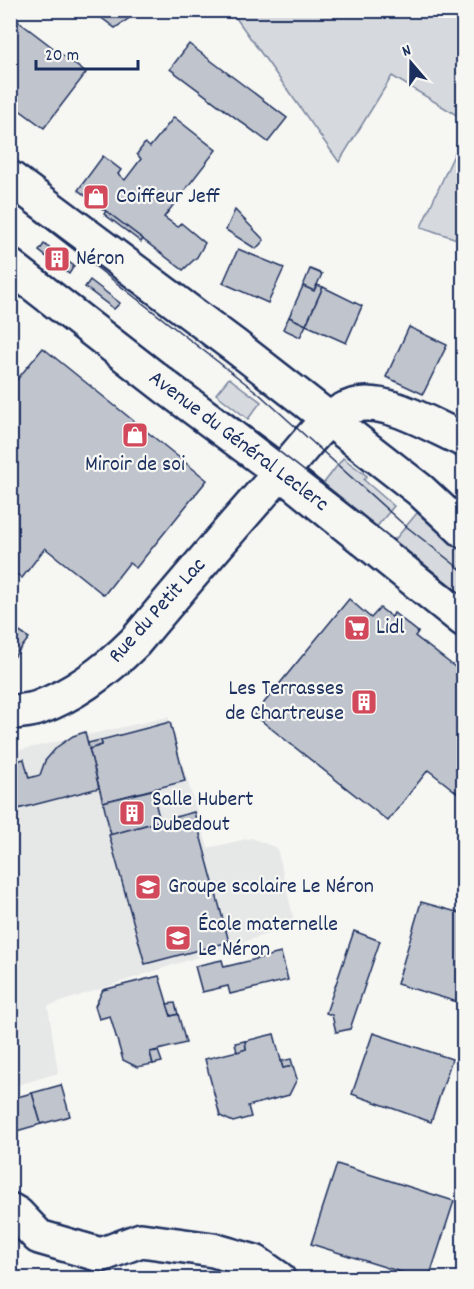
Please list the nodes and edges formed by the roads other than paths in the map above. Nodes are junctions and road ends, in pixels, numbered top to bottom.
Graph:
1 (10, 178) edge
2 (10, 266) edge
3 (328, 420) junction
4 (464, 440) edge
5 (280, 472) junction
6 (464, 531) edge
7 (464, 620) edge
8 (10, 713) edge
9 (10, 1210) edge
10 (278, 1278) edge

1 - 3 main road
2 - 5 main road, Avenue du Général Leclerc
3 - 4 main road, Rue du Petit Lac
3 - 5 main road, Rue du Petit Lac
3 - 6 main road
5 - 7 main road, Avenue du Général Leclerc
5 - 8 main road, Rue du Petit Lac
9 - 10 main road

